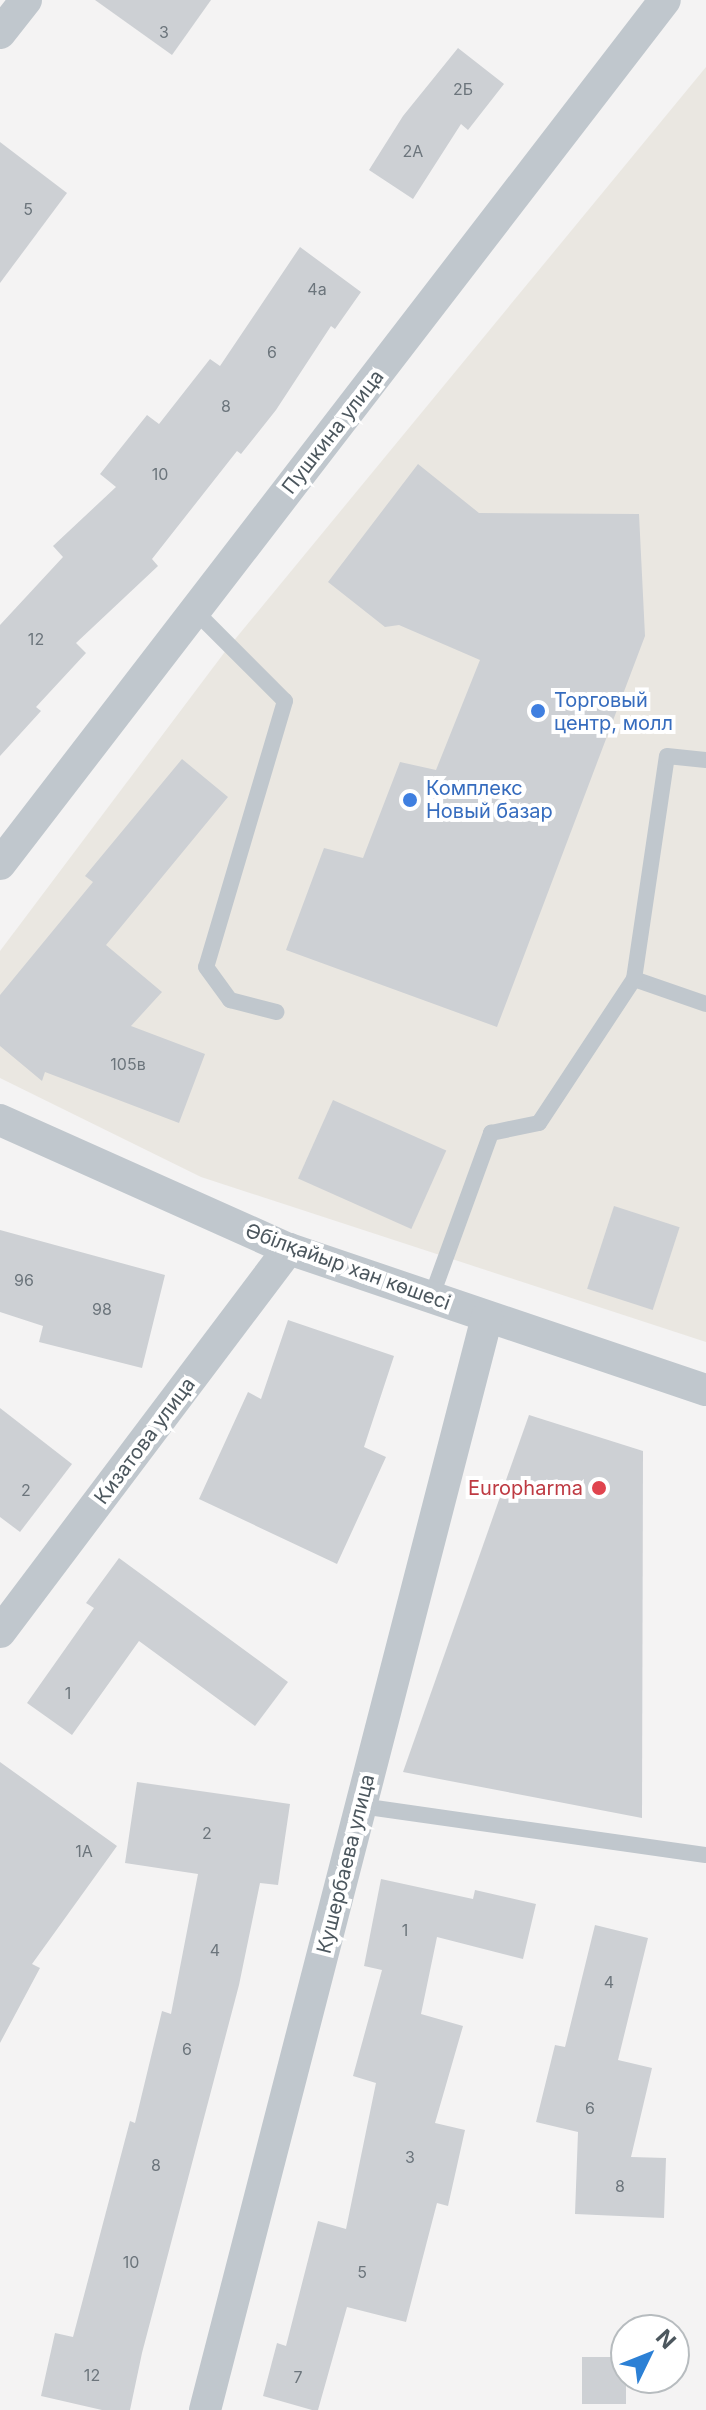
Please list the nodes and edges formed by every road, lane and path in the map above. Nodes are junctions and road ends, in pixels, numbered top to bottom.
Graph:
1 (26, 0) edge
2 (665, 0) edge
3 (0, 33) edge
4 (195, 611) junction
5 (706, 760) edge
6 (0, 864) edge
7 (634, 979) junction
8 (706, 1004) edge
9 (276, 1012) dead end
10 (0, 1120) edge
11 (289, 1249) junction
12 (431, 1298) junction
13 (487, 1317) junction
14 (706, 1390) edge
15 (0, 1632) edge
16 (361, 1806) junction
17 (706, 1855) edge
18 (205, 2410) edge

1 - 3 street
2 - 4 street, Пушкина улица
4 - 6 street, Пушкина улица
4 - 9 lane
5 - 7 lane
7 - 8 lane
7 - 12 lane
10 - 11 street, Әбілқайыр хан көшесі
11 - 12 street, Әбілқайыр хан көшесі
11 - 15 street, Кизатова улица
12 - 13 street, Әбілқайыр хан көшесі
13 - 14 street, Әбілқайыр хан көшесі
13 - 16 street, Кушербаева улица
16 - 17 lane
16 - 18 street, Кушербаева улица

